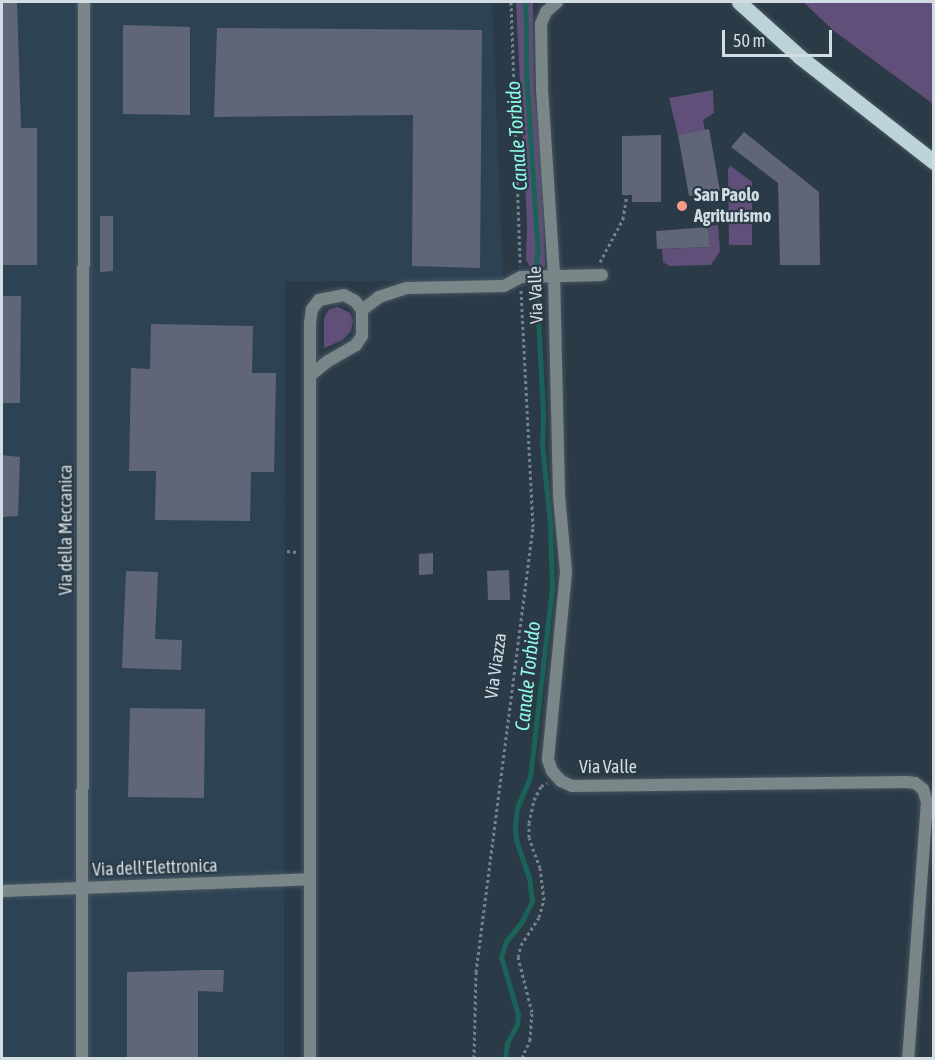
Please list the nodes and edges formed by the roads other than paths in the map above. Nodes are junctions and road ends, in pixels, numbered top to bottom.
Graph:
1 (84, 2) edge
2 (557, 2) edge
3 (739, 2) edge
4 (933, 162) edge
5 (600, 270) road end
6 (554, 274) junction
7 (362, 310) junction
8 (312, 374) junction
9 (310, 879) junction
10 (83, 889) junction
11 (2, 891) edge
12 (82, 1059) edge
13 (310, 1059) edge
14 (908, 1059) edge

1 - 10 street, Via della Meccanica
2 - 6 street, Via Valle
3 - 4 main road
5 - 6 street
6 - 7 street
6 - 14 street, Via Valle
7 - 8 street
7 - 8 street
8 - 9 street
9 - 10 street, Via dell'Elettronica
9 - 13 street
10 - 11 street, Via dell'Elettronica
10 - 12 street, Via della Meccanica

